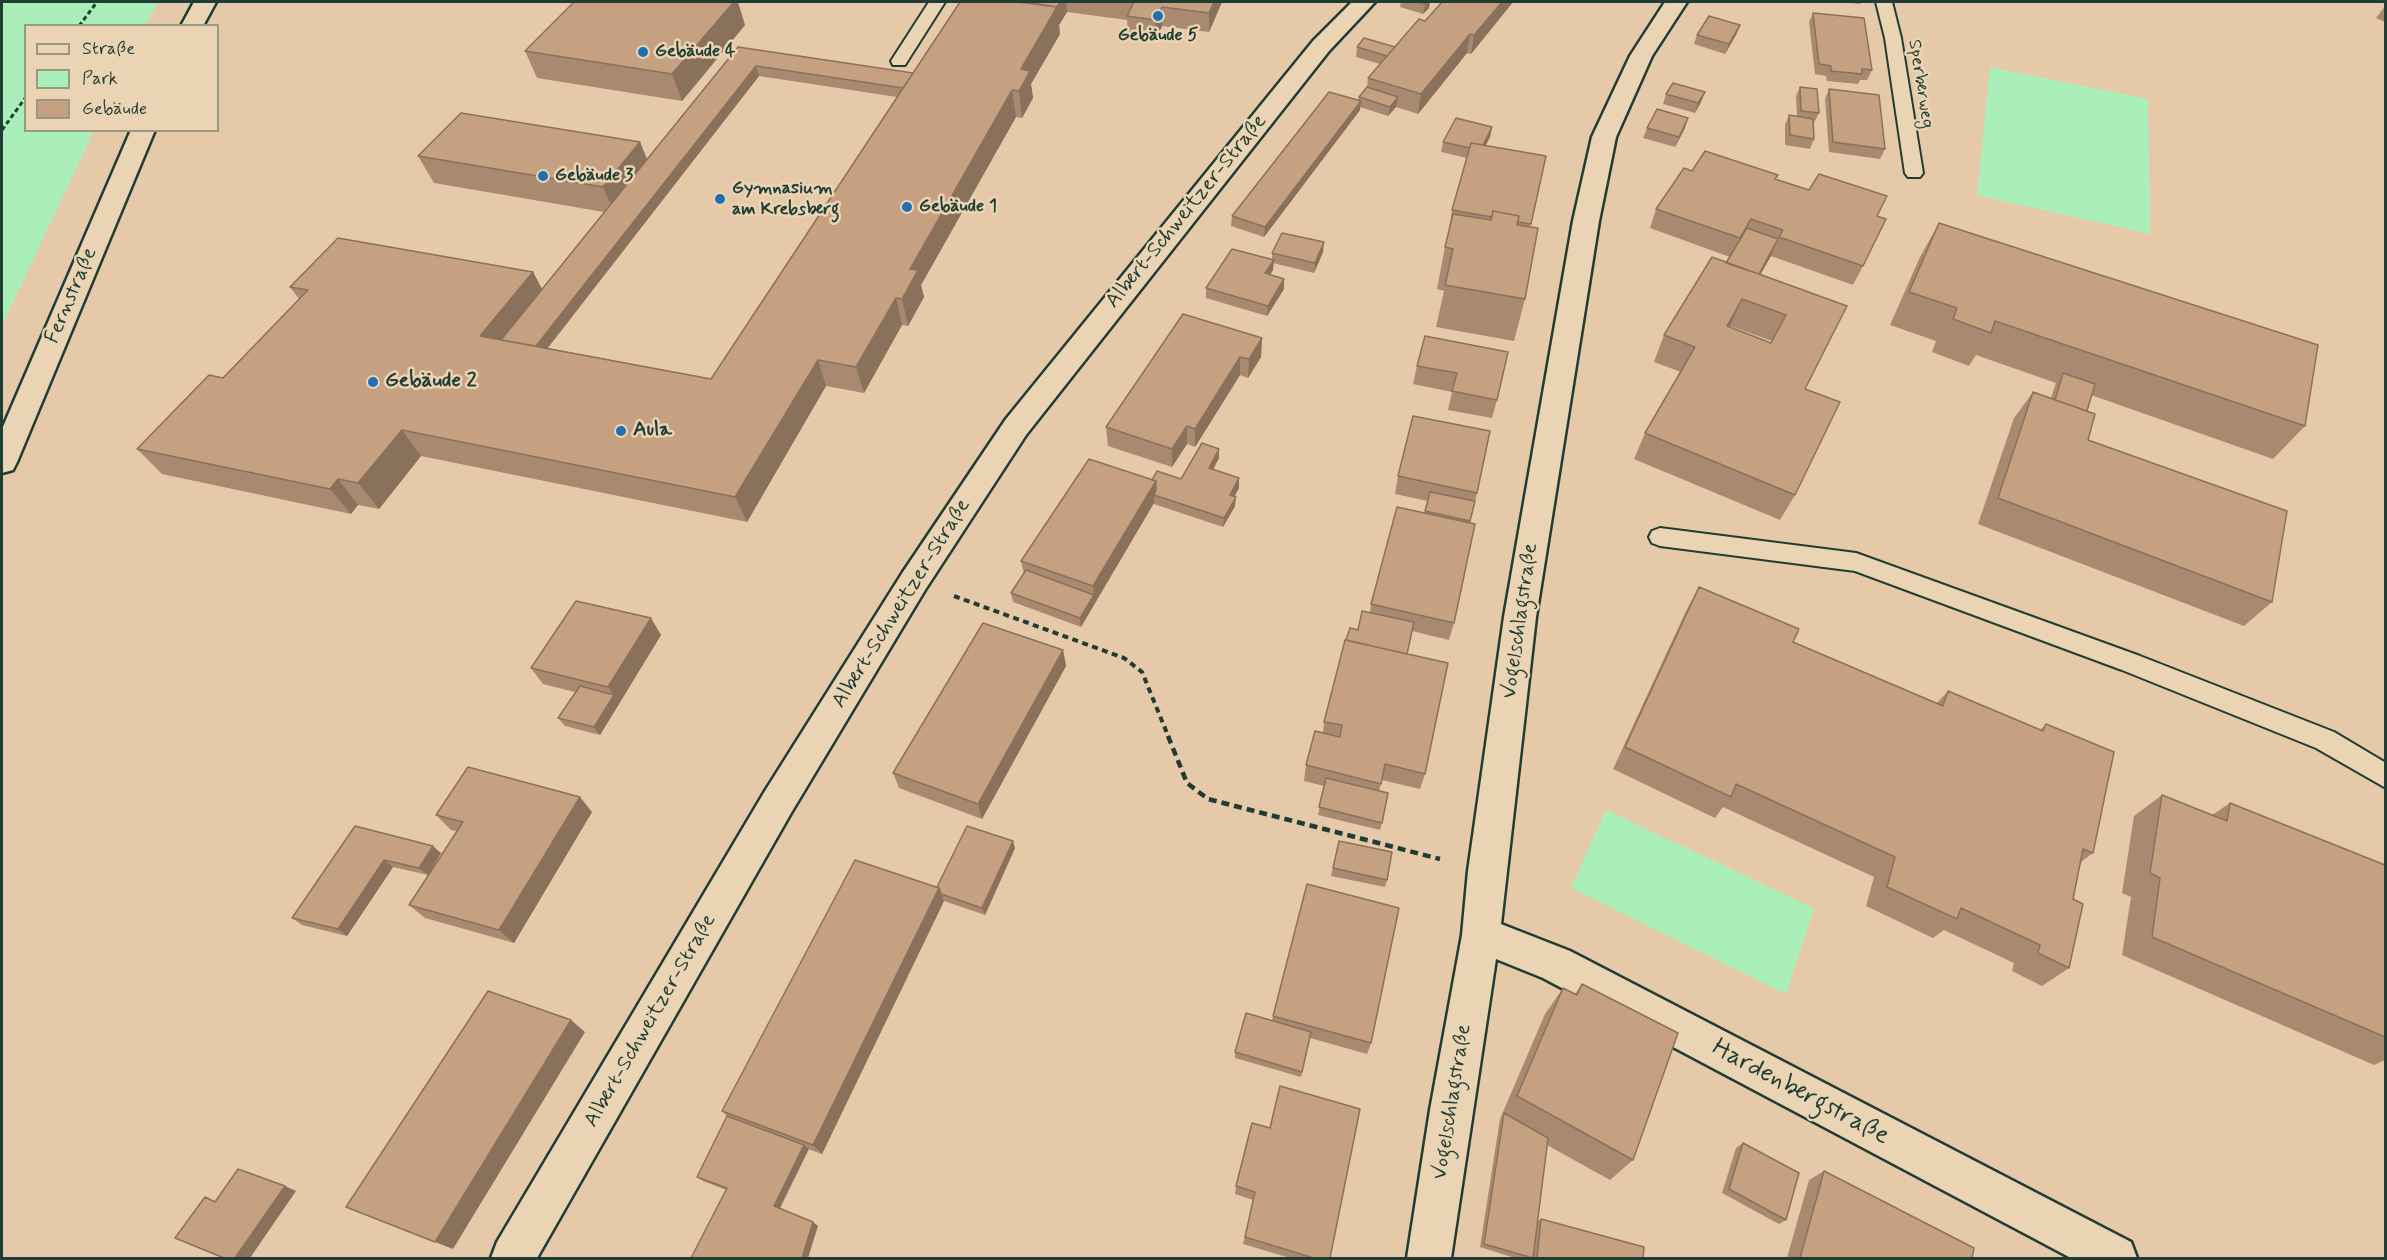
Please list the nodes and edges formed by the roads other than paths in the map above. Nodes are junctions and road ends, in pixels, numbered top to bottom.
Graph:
1 (205, 2) edge
2 (937, 2) edge
3 (1364, 2) edge
4 (1676, 2) edge
5 (1884, 2) edge
6 (193, 24) edge
7 (899, 61) dead end
8 (142, 132) edge
9 (1914, 173) dead end
10 (2, 462) edge
11 (1660, 537) dead end
12 (2385, 777) edge
13 (1481, 935) junction
14 (513, 1258) edge
15 (1429, 1258) edge
16 (2115, 1258) edge

1 - 6 street
2 - 7 lane
3 - 14 street, Albert-Schweitzer-Straße
4 - 13 street, Vogelschlagstraße
5 - 9 lane, Sperberweg
8 - 10 street, Fernstraße
11 - 12 lane
13 - 15 street, Vogelschlagstraße
13 - 16 street, Hardenbergstraße

